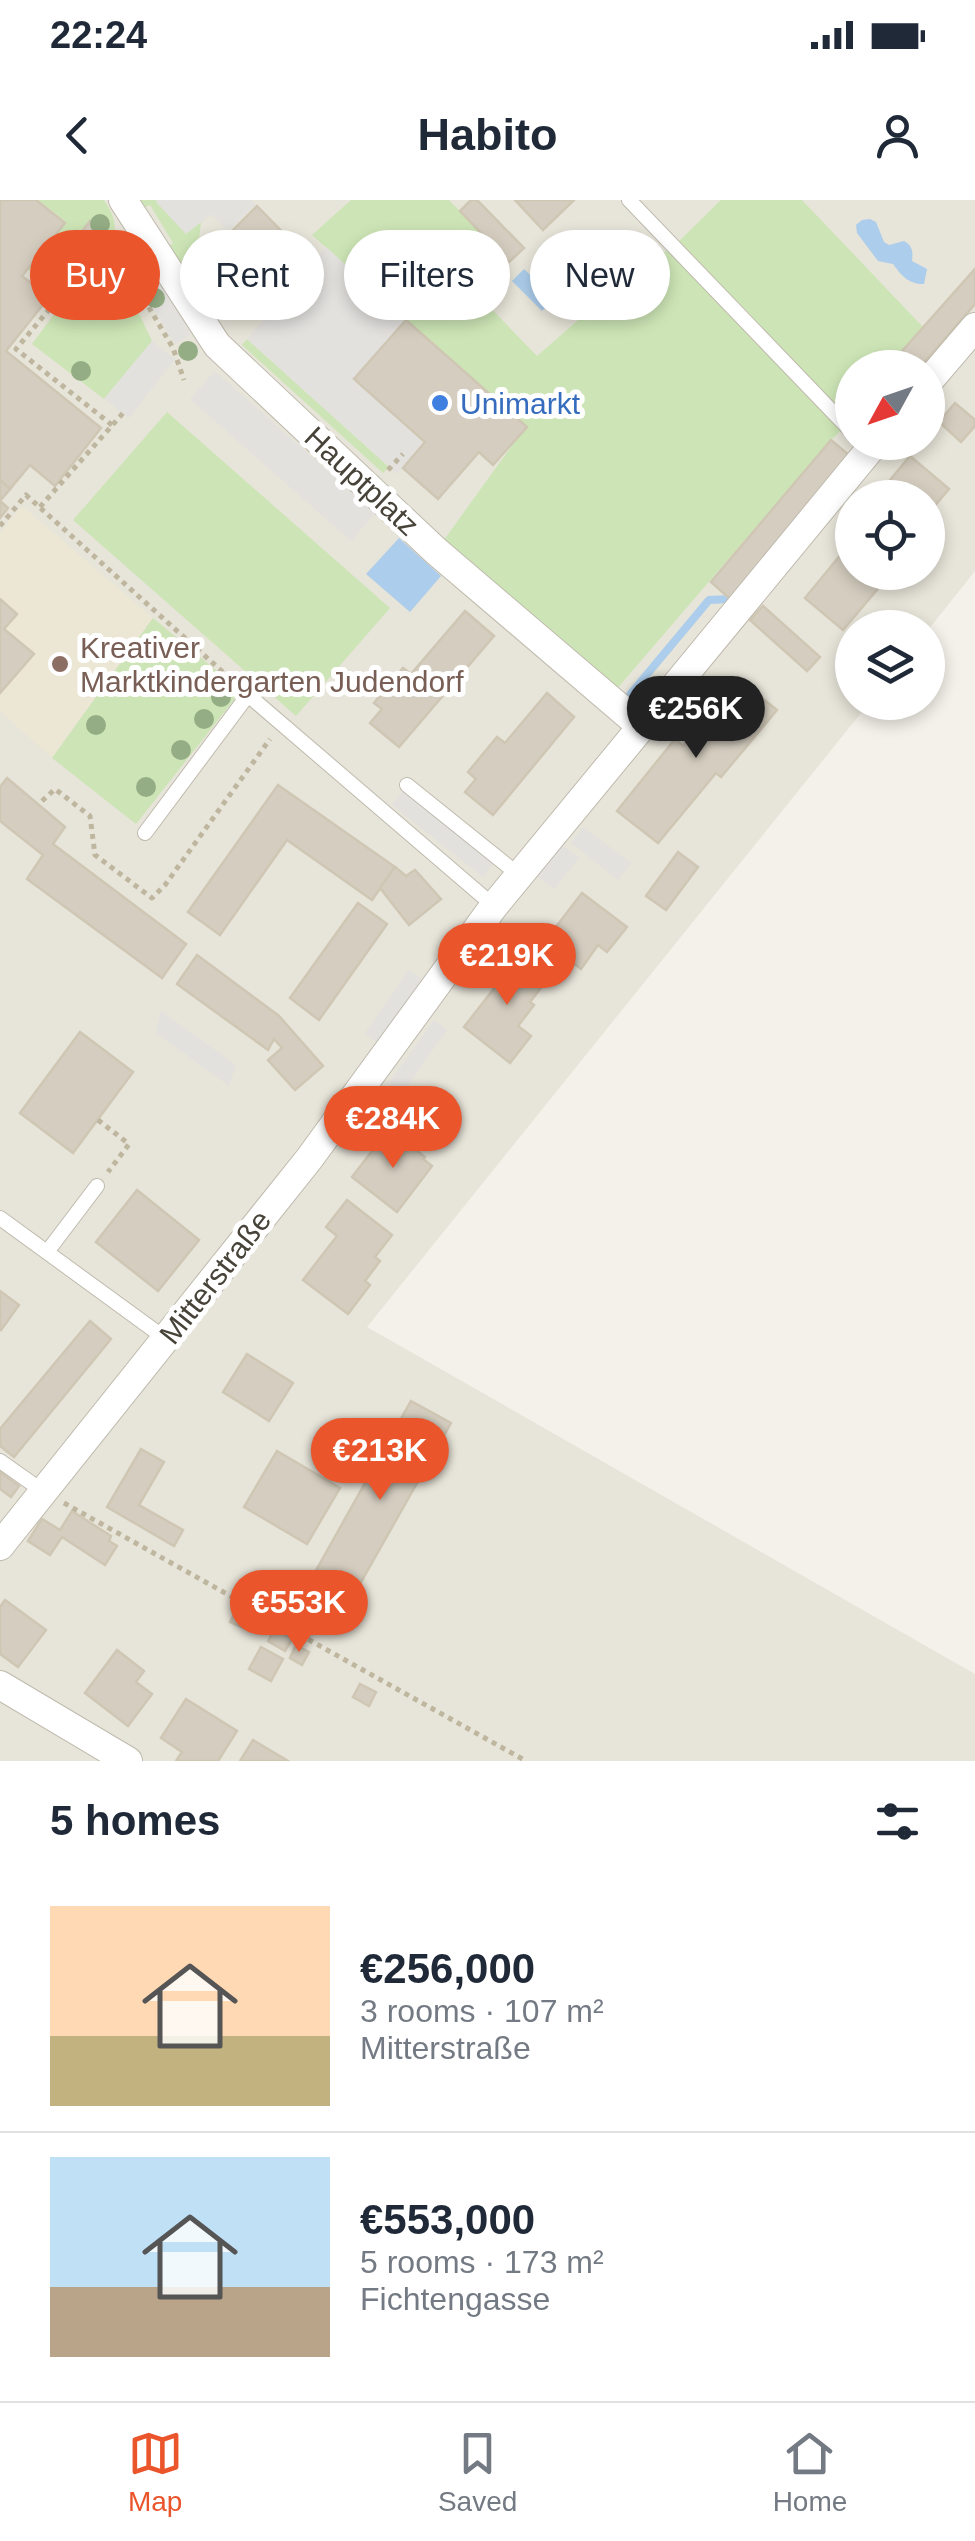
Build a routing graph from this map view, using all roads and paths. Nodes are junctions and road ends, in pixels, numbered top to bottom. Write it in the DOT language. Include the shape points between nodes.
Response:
graph roads {
  1 [pos="122,200"];
  2 [pos="629,200"];
  3 [pos="116,228"];
  4 [pos="157,320"];
  5 [pos="975,326"];
  6 [pos="945,362"];
  7 [pos="184,380"];
  8 [pos="835,411"];
  9 [pos="123,412"];
  10 [pos="112,425"];
  11 [pos="851,460"];
  12 [pos="40,507"];
  13 [pos="0,526"];
  14 [pos="248,696"];
  15 [pos="640,726"];
  16 [pos="407,786"];
  17 [pos="145,834"];
  18 [pos="520,875"];
  19 [pos="494,906"];
  20 [pos="98,1120"];
  21 [pos="97,1186"];
  22 [pos="0,1218"];
  23 [pos="47,1252"];
  24 [pos="166,1339"];
  25 [pos="0,1461"];
  26 [pos="44,1492"];
  27 [pos="0,1546"];
  28 [pos="0,1685"];
  29 [pos="128,1761"];
  30 [pos="526,1761"];
  1 -- 15 [label="street, Hauptplatz" via="217,345 436,551"];
  2 -- 8 [label="lane, Mitterstraße"];
  3 -- 10 [label="path" via="16,349"];
  4 -- 7 [label="path"];
  5 -- 6 [label="street"];
  9 -- 10 [label="path"];
  10 -- 12 [label="path"];
  11 -- 15 [label="street, Mitterstraße"];
  12 -- 13 [label="path" via="26,495"];
  12 -- 14 [label="path"];
  14 -- 17 [label="lane"];
  14 -- 19 [label="lane"];
  15 -- 18 [label="street, Mitterstraße"];
  16 -- 18 [label="lane"];
  18 -- 19 [label="street, Mitterstraße"];
  19 -- 24 [label="street, Mitterstraße" via="309,1159"];
  20 -- 21 [label="path" via="129,1144"];
  21 -- 23 [label="lane"];
  22 -- 23 [label="lane"];
  23 -- 24 [label="lane"];
  24 -- 26 [label="street, Mitterstraße"];
  25 -- 26 [label="lane"];
  26 -- 27 [label="street, Mitterstraße"];
  26 -- 30 [label="path"];
  28 -- 29 [label="street"];
}
